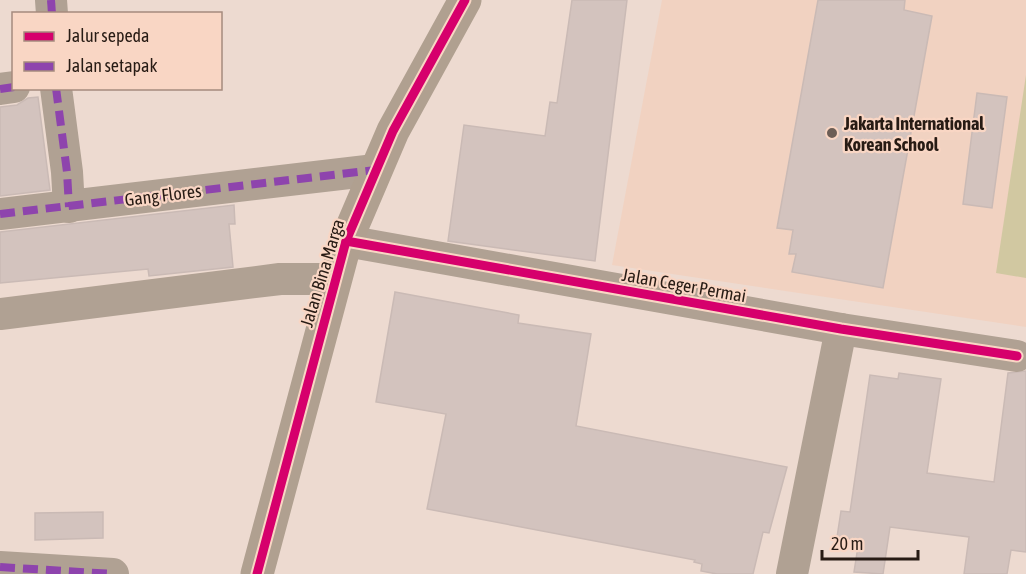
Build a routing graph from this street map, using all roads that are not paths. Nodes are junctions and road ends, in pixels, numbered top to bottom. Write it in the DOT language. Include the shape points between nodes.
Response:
graph roads {
  1 [pos="465,0"];
  2 [pos="56,90"];
  3 [pos="375,170"];
  4 [pos="69,207"];
  5 [pos="0,214"];
  6 [pos="346,241"];
  7 [pos="335,279"];
  8 [pos="0,314"];
  9 [pos="841,329"];
  10 [pos="1017,356"];
  11 [pos="0,567"];
  12 [pos="112,574"];
  13 [pos="257,574"];
  14 [pos="792,574"];
  1 -- 3 [label="street, Jalan Bina Marga"];
  2 -- 4 [label="street"];
  3 -- 4 [label="street, Gang Flores"];
  3 -- 6 [label="street, Jalan Bina Marga"];
  4 -- 5 [label="street, Gang Flores"];
  6 -- 7 [label="street, Jalan Bina Marga"];
  6 -- 9 [label="street, Jalan Ceger Permai"];
  7 -- 8 [label="street" via="280,279"];
  7 -- 13 [label="street, Jalan Bina Marga"];
  9 -- 10 [label="street, Jalan Ceger Permai"];
  9 -- 14 [label="street"];
  11 -- 12 [label="street"];
}
